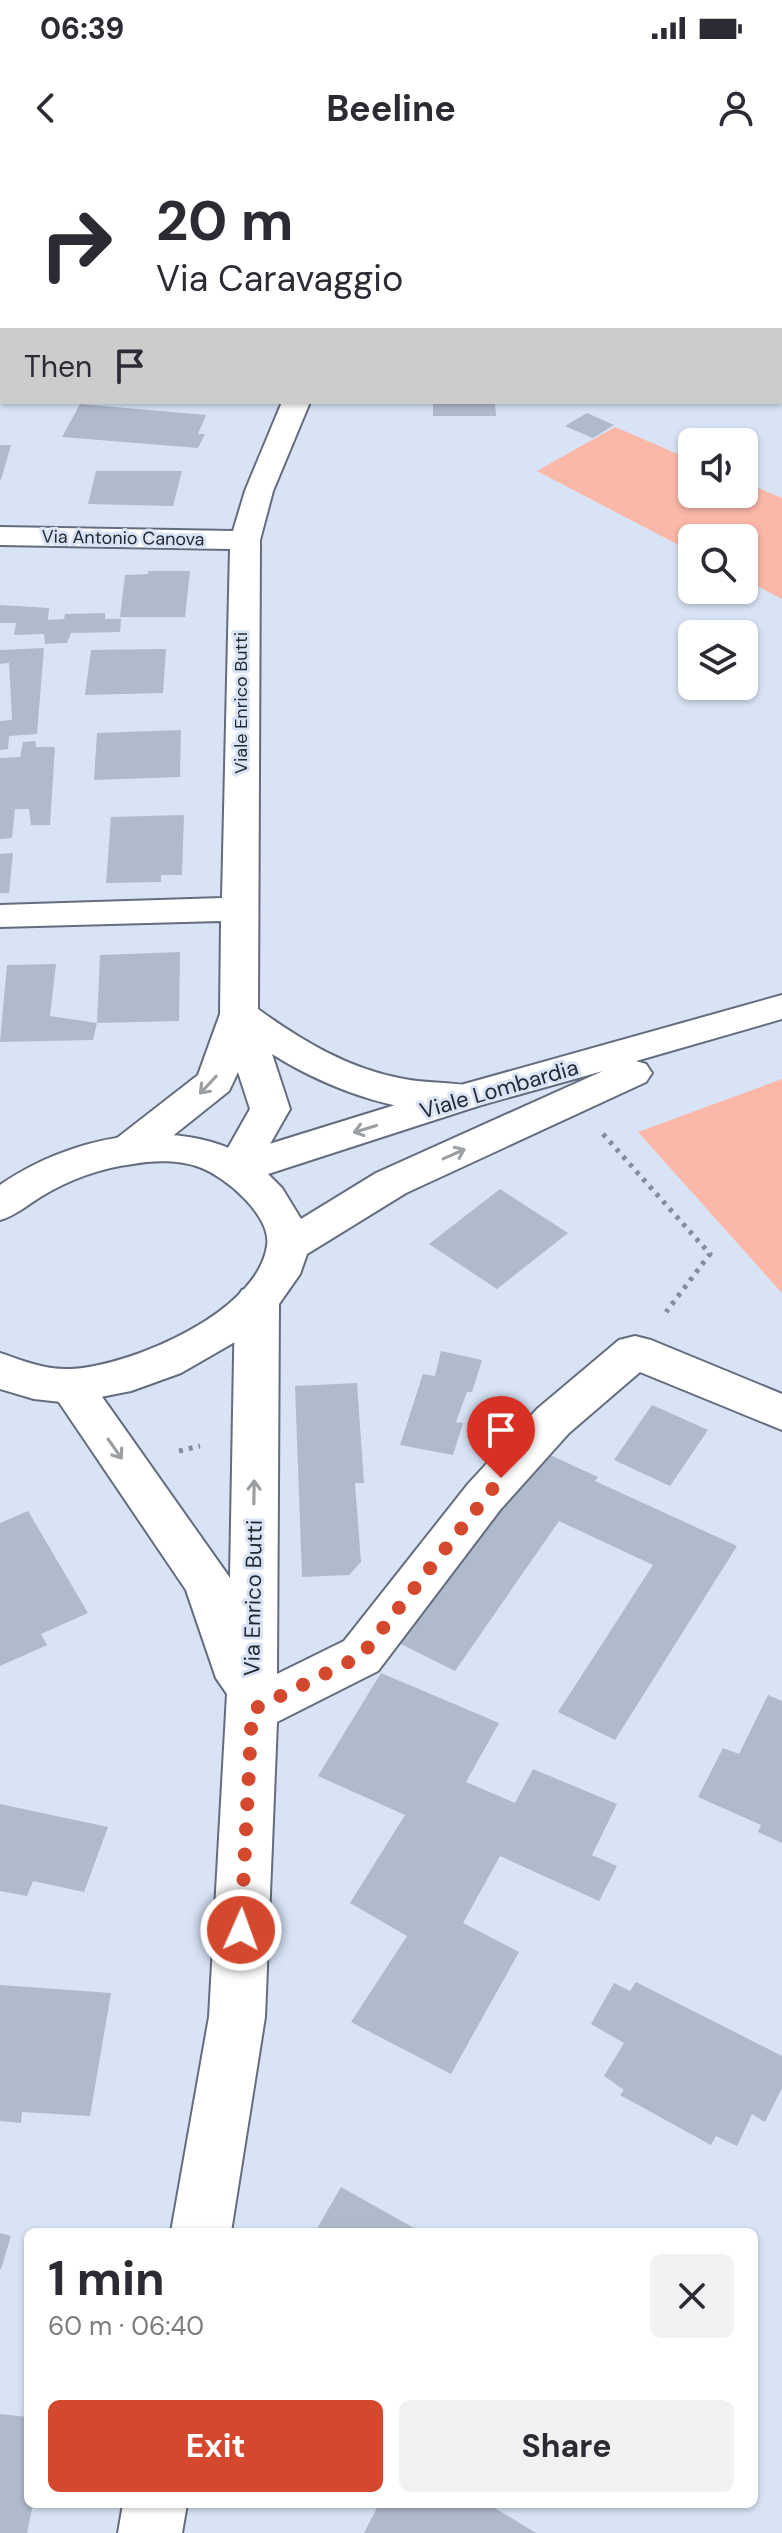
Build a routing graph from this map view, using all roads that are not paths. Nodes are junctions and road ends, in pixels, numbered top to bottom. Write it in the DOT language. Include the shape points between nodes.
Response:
graph roads {
  1 [pos="295,404"];
  2 [pos="0,536"];
  3 [pos="245,540"];
  4 [pos="240,909"];
  5 [pos="0,916"];
  6 [pos="772,1010"];
  7 [pos="239,1014"];
  8 [pos="464,1097"];
  9 [pos="131,1148"];
  10 [pos="236,1169"];
  11 [pos="0,1205"];
  12 [pos="288,1246"];
  13 [pos="257,1301"];
  14 [pos="0,1370"];
  15 [pos="70,1386"];
  16 [pos="782,1413"];
  17 [pos="252,1710"];
  18 [pos="202,2228"];
  19 [pos="154,2508"];
  20 [pos="150,2533"];
  1 -- 3 [label="street, Viale Enrico Butti"];
  2 -- 3 [label="street, Via Antonio Canova"];
  3 -- 4 [label="street, Viale Enrico Butti"];
  4 -- 5 [label="street"];
  4 -- 7 [label="street, Viale Enrico Butti"];
  6 -- 8 [label="street, Viale Lombardia"];
  12 -- 6 [label="street, Viale Lombardia, one-way" via="391,1183"];
  7 -- 8 [label="street" via="282,1046 339,1075 401,1092"];
  7 -- 9 [label="street, one-way" via="215,1082"];
  7 -- 10 [label="street" via="270,1109"];
  8 -- 10 [label="street, Viale Lombardia, one-way"];
  9 -- 10 [label="street" via="192,1149"];
  9 -- 11 [label="street" via="76,1163 19,1189"];
  10 -- 12 [label="street" via="280,1216"];
  12 -- 13 [label="street" via="277,1274"];
  13 -- 15 [label="street" via="211,1340 137,1374"];
  17 -- 13 [label="street, Via Enrico Butti, one-way"];
  14 -- 15 [label="street" via="16,1379"];
  15 -- 17 [label="street, Via Enrico Butti, one-way" via="208,1583"];
  16 -- 17 [label="street" via="635,1352 553,1421 484,1497 361,1656"];
  17 -- 18 [label="street" via="237,2017"];
  19 -- 20 [label="street"];
}
